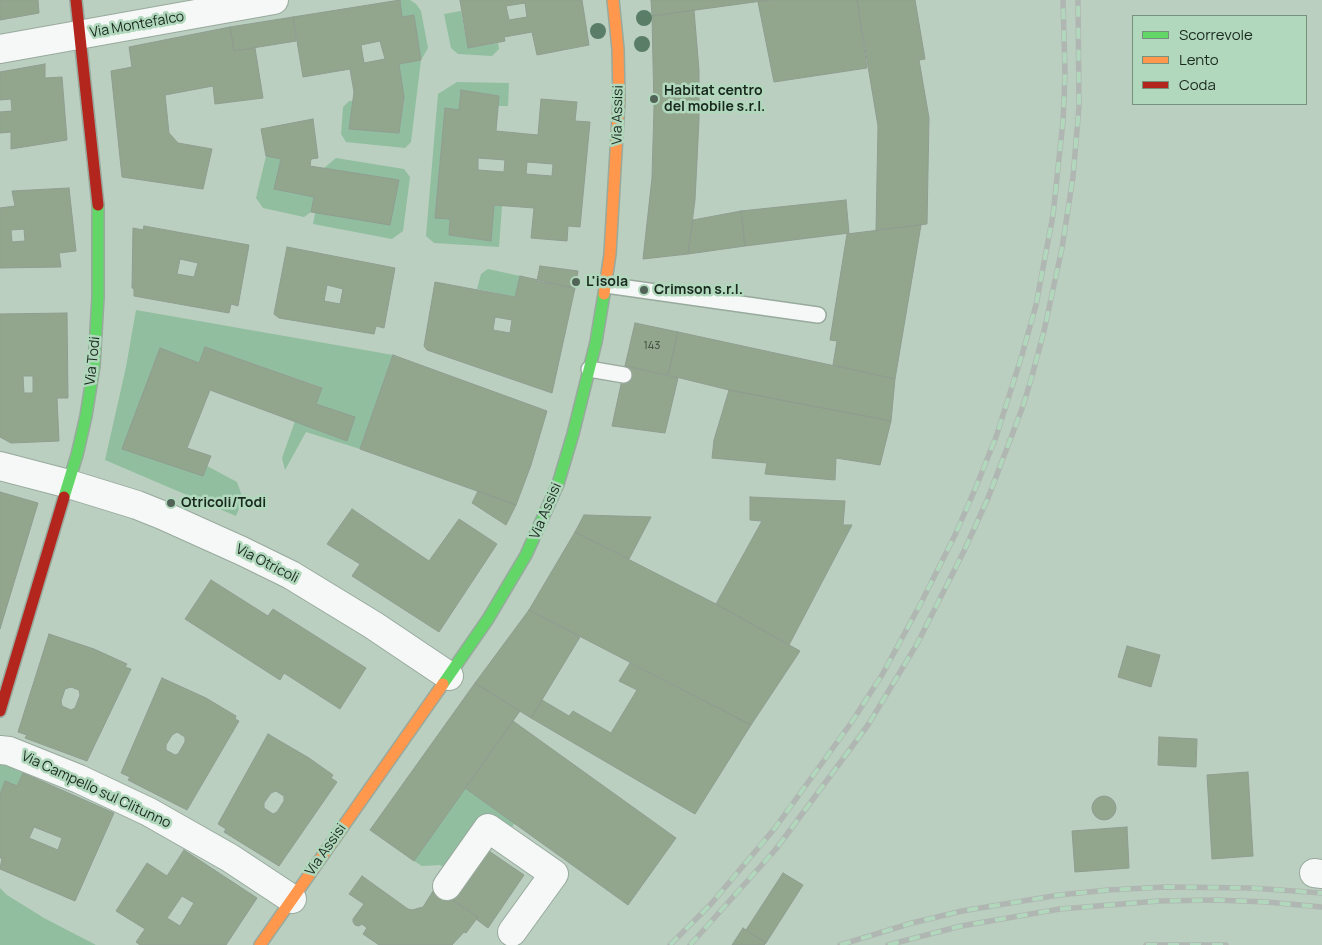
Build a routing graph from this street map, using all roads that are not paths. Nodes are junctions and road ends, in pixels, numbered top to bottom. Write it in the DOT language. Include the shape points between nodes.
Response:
graph roads {
  1 [pos="76,0"];
  2 [pos="274,0"];
  3 [pos="613,0"];
  4 [pos="81,35"];
  5 [pos="0,49"];
  6 [pos="606,285"];
  7 [pos="818,315"];
  8 [pos="590,369"];
  9 [pos="624,375"];
  10 [pos="0,466"];
  11 [pos="69,484"];
  12 [pos="449,676"];
  13 [pos="0,711"];
  14 [pos="0,750"];
  15 [pos="447,886"];
  16 [pos="292,899"];
  17 [pos="512,932"];
  18 [pos="260,945"];
  1 -- 4 [label="street, Via Todi"];
  2 -- 4 [label="street, Via Montefalco"];
  3 -- 6 [label="street, Via Assisi" via="619,100"];
  4 -- 5 [label="street, Via Montefalco"];
  4 -- 11 [label="street, Via Todi" via="98,194 98,297 94,366 86,416"];
  6 -- 7 [label="lane"];
  6 -- 8 [label="street, Via Assisi"];
  8 -- 9 [label="lane"];
  8 -- 12 [label="street, Via Assisi" via="568,455 548,510 512,582"];
  10 -- 11 [label="street, Via Otricoli"];
  11 -- 12 [label="street, Via Otricoli" via="162,515 290,575"];
  11 -- 13 [label="street, Via Todi"];
  12 -- 16 [label="street, Via Assisi"];
  14 -- 16 [label="street, Via Campello sul Clitunno" via="79,779 149,812 230,858"];
  15 -- 17 [label="street" via="488,828 554,874"];
  16 -- 18 [label="street, Via Assisi"];
}
